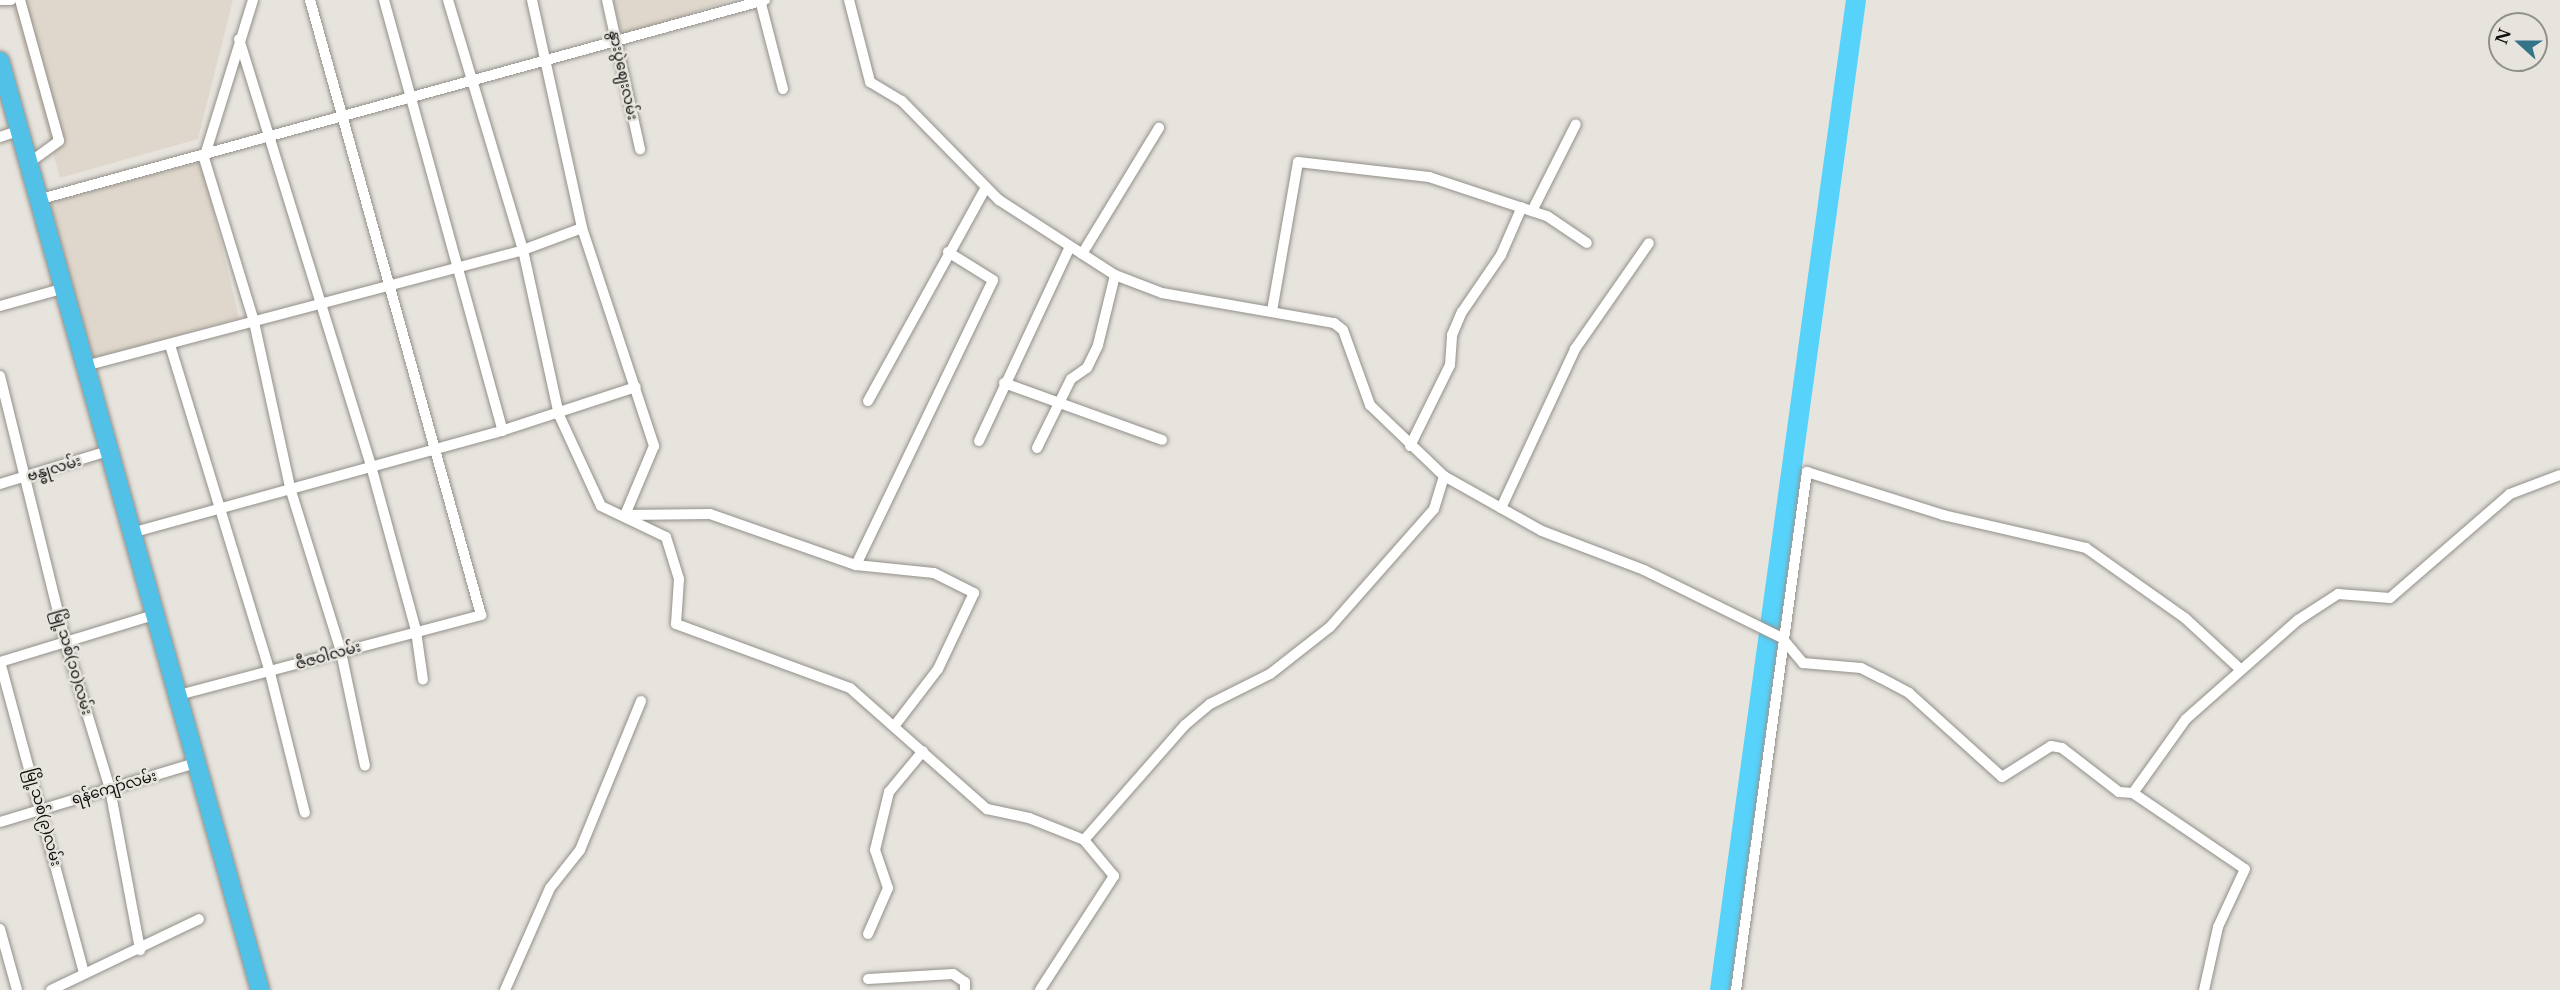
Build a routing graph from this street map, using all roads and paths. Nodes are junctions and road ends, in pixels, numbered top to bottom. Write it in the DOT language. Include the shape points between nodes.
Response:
graph roads {
  1 [pos="0,0"];
  2 [pos="11,0"];
  3 [pos="20,0"];
  4 [pos="253,0"];
  5 [pos="310,0"];
  6 [pos="384,0"];
  7 [pos="448,0"];
  8 [pos="532,0"];
  9 [pos="607,0"];
  10 [pos="762,0"];
  11 [pos="849,0"];
  12 [pos="239,39"];
  13 [pos="618,43"];
  14 [pos="0,61"];
  15 [pos="548,64"];
  16 [pos="469,84"];
  17 [pos="783,89"];
  18 [pos="412,100"];
  19 [pos="343,118"];
  20 [pos="1576,124"];
  21 [pos="1159,128"];
  22 [pos="20,130"];
  23 [pos="0,137"];
  24 [pos="271,139"];
  25 [pos="640,149"];
  26 [pos="204,158"];
  27 [pos="29,163"];
  28 [pos="986,187"];
  29 [pos="41,199"];
  30 [pos="1527,209"];
  31 [pos="582,228"];
  32 [pos="1587,243"];
  33 [pos="1649,243"];
  34 [pos="1070,247"];
  35 [pos="523,250"];
  36 [pos="948,252"];
  37 [pos="1082,254"];
  38 [pos="458,267"];
  39 [pos="1115,275"];
  40 [pos="389,284"];
  41 [pos="65,288"];
  42 [pos="323,300"];
  43 [pos="0,306"];
  44 [pos="1272,311"];
  45 [pos="254,322"];
  46 [pos="170,345"];
  47 [pos="85,366"];
  48 [pos="0,376"];
  49 [pos="1004,383"];
  50 [pos="636,387"];
  51 [pos="868,401"];
  52 [pos="1058,403"];
  53 [pos="559,415"];
  54 [pos="503,431"];
  55 [pos="1161,440"];
  56 [pos="979,441"];
  57 [pos="1410,446"];
  58 [pos="1036,448"];
  59 [pos="435,450"];
  60 [pos="108,451"];
  61 [pos="371,466"];
  62 [pos="2560,475"];
  63 [pos="1444,476"];
  64 [pos="24,477"];
  65 [pos="0,484"];
  66 [pos="291,491"];
  67 [pos="217,507"];
  68 [pos="1501,508"];
  69 [pos="625,515"];
  70 [pos="131,533"];
  71 [pos="856,565"];
  72 [pos="153,615"];
  73 [pos="417,631"];
  74 [pos="1782,638"];
  75 [pos="66,644"];
  76 [pos="341,651"];
  77 [pos="0,662"];
  78 [pos="2240,669"];
  79 [pos="270,673"];
  80 [pos="423,680"];
  81 [pos="175,696"];
  82 [pos="641,701"];
  83 [pos="896,724"];
  84 [pos="923,751"];
  85 [pos="195,763"];
  86 [pos="365,766"];
  87 [pos="110,789"];
  88 [pos="2133,793"];
  89 [pos="42,806"];
  90 [pos="305,813"];
  91 [pos="0,822"];
  92 [pos="1084,840"];
  93 [pos="199,919"];
  94 [pos="0,928"];
  95 [pos="868,934"];
  96 [pos="140,950"];
  97 [pos="84,973"];
  98 [pos="867,979"];
  99 [pos="17,990"];
  100 [pos="51,990"];
  101 [pos="260,990"];
  102 [pos="505,990"];
  103 [pos="965,990"];
  104 [pos="1040,990"];
  105 [pos="1736,990"];
  106 [pos="2204,990"];
  1 -- 2 [label="street"];
  3 -- 27 [label="street" via="59,141"];
  4 -- 12 [label="street"];
  5 -- 19 [label="street"];
  6 -- 18 [label="street"];
  7 -- 16 [label="street"];
  8 -- 15 [label="street"];
  9 -- 13 [label="street, နွားပွဲဈေးလမ်း"];
  10 -- 13 [label="street"];
  10 -- 17 [label="street"];
  11 -- 28 [label="street" via="870,82 902,101"];
  12 -- 24 [label="street"];
  12 -- 26 [label="street"];
  13 -- 15 [label="street"];
  13 -- 25 [label="street, နွားပွဲဈေးလမ်း"];
  14 -- 22 [label="highway"];
  15 -- 16 [label="street"];
  15 -- 31 [label="street"];
  16 -- 18 [label="street"];
  16 -- 35 [label="street"];
  18 -- 19 [label="street"];
  18 -- 38 [label="street"];
  19 -- 24 [label="street"];
  19 -- 40 [label="street"];
  20 -- 30 [label="street"];
  21 -- 37 [label="street"];
  22 -- 23 [label="street"];
  22 -- 27 [label="highway"];
  24 -- 26 [label="street"];
  24 -- 42 [label="street"];
  26 -- 29 [label="street"];
  26 -- 45 [label="street"];
  27 -- 29 [label="highway"];
  28 -- 34 [label="street"];
  28 -- 36 [label="street"];
  29 -- 41 [label="highway"];
  30 -- 32 [label="street"];
  30 -- 44 [label="street" via="1429,177 1298,162"];
  30 -- 57 [label="street" via="1462,312 1452,335 1450,365"];
  31 -- 35 [label="street"];
  31 -- 50 [label="street"];
  33 -- 68 [label="street" via="1575,349"];
  34 -- 37 [label="street"];
  34 -- 49 [label="street"];
  35 -- 38 [label="street"];
  35 -- 53 [label="street"];
  36 -- 51 [label="street"];
  36 -- 71 [label="street" via="993,280"];
  37 -- 39 [label="street"];
  38 -- 40 [label="street"];
  38 -- 54 [label="street"];
  39 -- 44 [label="street" via="1162,293"];
  39 -- 52 [label="street" via="1098,345"];
  40 -- 42 [label="street"];
  40 -- 59 [label="street"];
  41 -- 43 [label="street"];
  41 -- 47 [label="highway"];
  42 -- 45 [label="street"];
  42 -- 61 [label="street"];
  44 -- 57 [label="street" via="1325,321 1343,330 1370,405"];
  45 -- 46 [label="street"];
  45 -- 66 [label="street"];
  46 -- 47 [label="street"];
  46 -- 67 [label="street"];
  47 -- 60 [label="highway"];
  48 -- 64 [label="street, မြို့သစ်(၁၀)လမ်း"];
  49 -- 52 [label="street"];
  49 -- 56 [label="street"];
  50 -- 53 [label="street"];
  50 -- 69 [label="street" via="654,446"];
  52 -- 55 [label="street"];
  52 -- 58 [label="street"];
  53 -- 54 [label="street"];
  53 -- 69 [label="street" via="601,506"];
  54 -- 59 [label="street"];
  57 -- 63 [label="street"];
  59 -- 61 [label="street"];
  59 -- 73 [label="street, ဇီဇဝါလမ်း" via="481,615"];
  60 -- 64 [label="street, ဗန္ဓုလမ်း"];
  60 -- 70 [label="highway"];
  61 -- 66 [label="street"];
  61 -- 73 [label="street"];
  62 -- 78 [label="street" via="2510,494 2390,598 2338,594"];
  63 -- 68 [label="street"];
  63 -- 92 [label="street" via="1434,509 1337,620 1270,674 1193,718"];
  64 -- 65 [label="street, ဗန္ဓုလမ်း"];
  64 -- 75 [label="street, မြို့သစ်(၁၀)လမ်း"];
  66 -- 67 [label="street"];
  66 -- 76 [label="street"];
  67 -- 70 [label="street"];
  67 -- 79 [label="street"];
  68 -- 74 [label="street" via="1542,531 1644,570 1764,633"];
  69 -- 71 [label="street" via="710,514"];
  69 -- 83 [label="street" via="666,537 679,579 676,624 850,688"];
  70 -- 72 [label="highway"];
  71 -- 83 [label="street" via="934,573 974,593 938,669"];
  72 -- 75 [label="street"];
  72 -- 81 [label="highway"];
  73 -- 76 [label="street, ဇီဇဝါလမ်း"];
  73 -- 80 [label="street"];
  74 -- 78 [label="street" via="1807,472 1943,515 2086,548 2185,618"];
  74 -- 88 [label="street" via="1803,663 1861,668 1909,693 1993,773 2008,776 2051,747 2062,748 2120,792"];
  74 -- 105 [label="street"];
  75 -- 77 [label="street"];
  75 -- 87 [label="street, မြို့သစ်(၁၀)လမ်း"];
  76 -- 79 [label="street, ဇီဇဝါလမ်း"];
  76 -- 86 [label="street"];
  77 -- 89 [label="street, မြို့သစ်(၉)လမ်း"];
  78 -- 88 [label="street" via="2186,719"];
  79 -- 81 [label="street, ဇီဇဝါလမ်း"];
  79 -- 90 [label="street"];
  81 -- 85 [label="highway"];
  82 -- 102 [label="street" via="580,850 550,888"];
  83 -- 84 [label="street"];
  84 -- 92 [label="street" via="987,809 1029,818"];
  84 -- 95 [label="street" via="889,792 875,850 888,888"];
  85 -- 87 [label="street, ရန်ကျော်လမ်း"];
  85 -- 101 [label="highway"];
  87 -- 89 [label="street, ရန်ကျော်လမ်း"];
  87 -- 96 [label="street, မြို့သစ်(၁၀)လမ်း"];
  88 -- 106 [label="street" via="2245,869 2218,927"];
  89 -- 91 [label="street, ရန်ကျော်လမ်း" via="33,814"];
  89 -- 97 [label="street, မြို့သစ်(၉)လမ်း"];
  92 -- 104 [label="street" via="1114,876"];
  93 -- 96 [label="street"];
  94 -- 99 [label="street"];
  96 -- 97 [label="street"];
  97 -- 100 [label="street"];
  98 -- 103 [label="street" via="953,974 965,982"];
}
